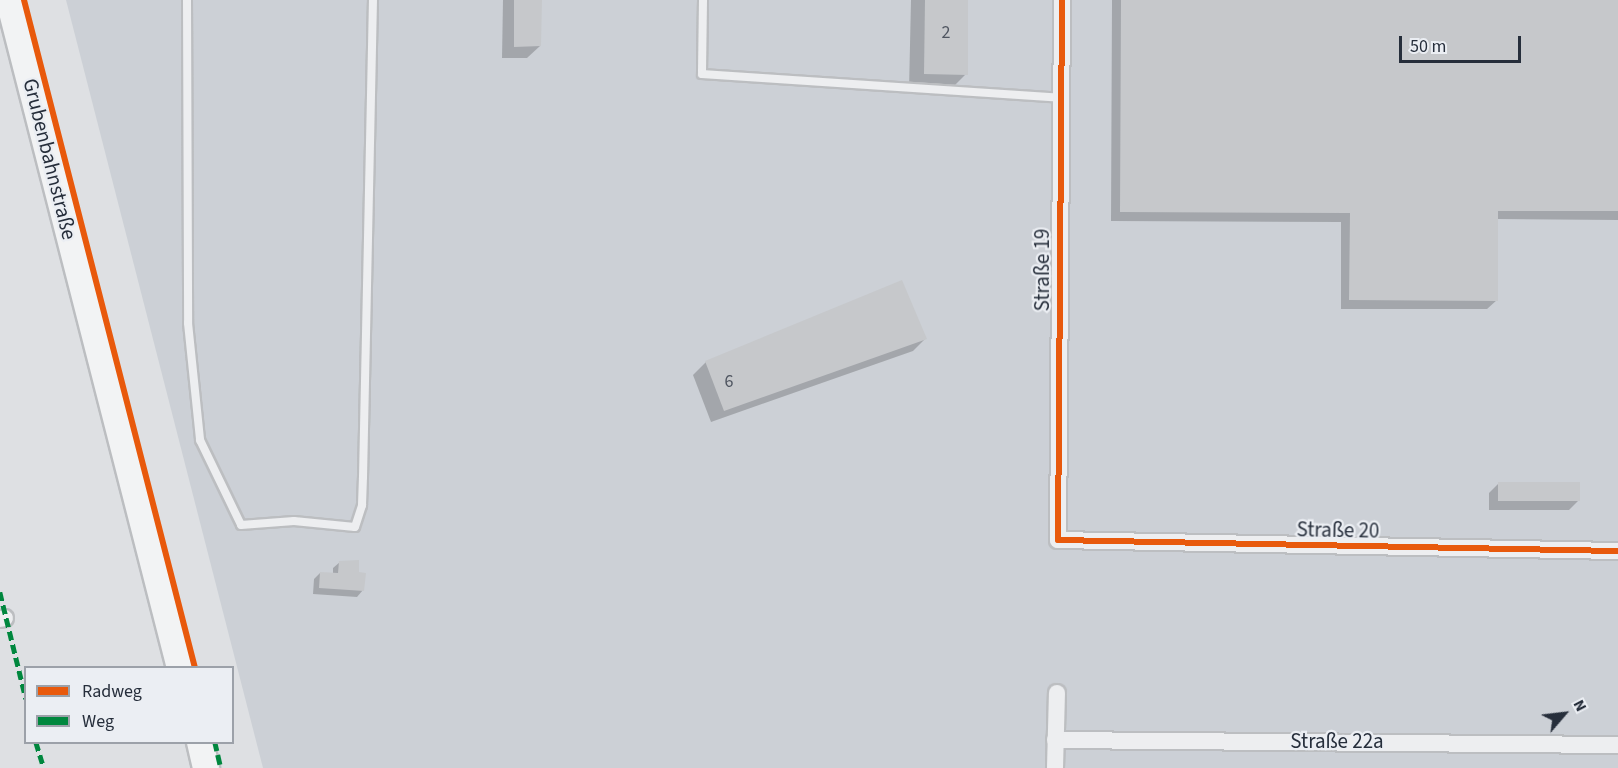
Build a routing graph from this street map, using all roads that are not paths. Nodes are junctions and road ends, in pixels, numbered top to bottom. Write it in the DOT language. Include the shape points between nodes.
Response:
graph roads {
  1 [pos="9,0"];
  2 [pos="187,0"];
  3 [pos="373,0"];
  4 [pos="703,0"];
  5 [pos="1062,0"];
  6 [pos="1060,98"];
  7 [pos="1058,540"];
  8 [pos="1618,551"];
  9 [pos="179,666"];
  10 [pos="1057,693"];
  11 [pos="1055,740"];
  12 [pos="200,744"];
  13 [pos="1618,745"];
  14 [pos="206,768"];
  15 [pos="1055,768"];
  1 -- 9 [label="main road, Grubenbahnstraße"];
  2 -- 3 [label="lane" via="188,323 201,440 241,525 294,521 355,527 363,486"];
  4 -- 6 [label="lane" via="702,74"];
  5 -- 6 [label="street, Straße 19"];
  6 -- 7 [label="street, Straße 19"];
  7 -- 8 [label="street, Straße 20"];
  10 -- 11 [label="street"];
  11 -- 13 [label="street, Straße 22a"];
  11 -- 15 [label="street"];
  12 -- 14 [label="main road"];
}
